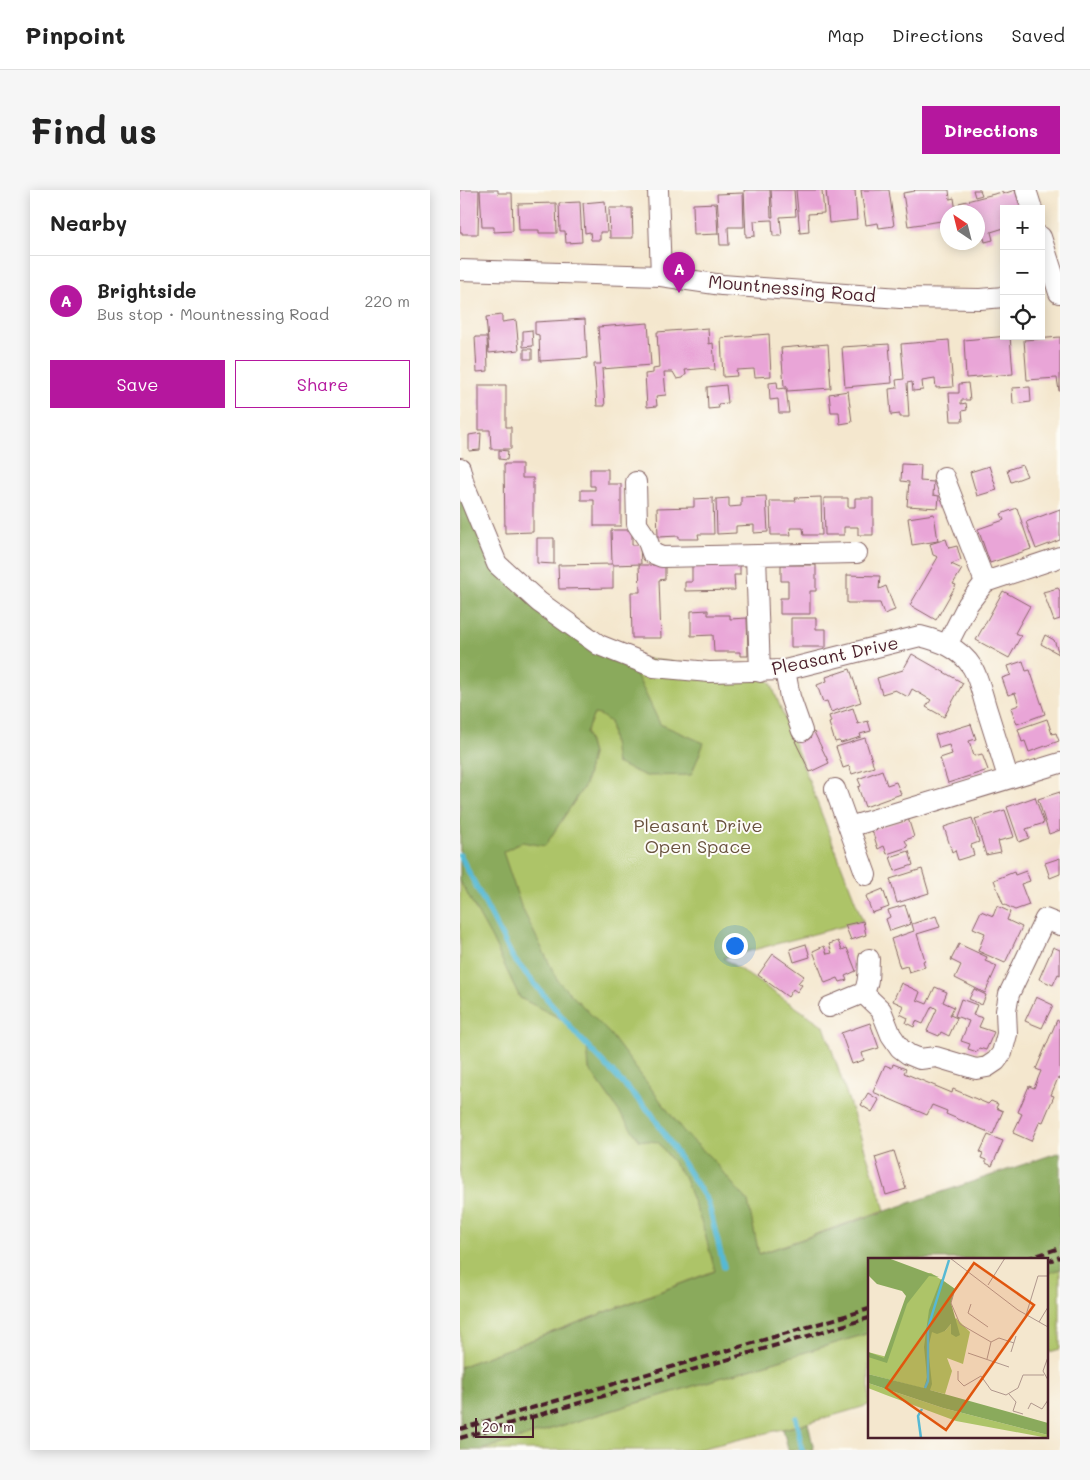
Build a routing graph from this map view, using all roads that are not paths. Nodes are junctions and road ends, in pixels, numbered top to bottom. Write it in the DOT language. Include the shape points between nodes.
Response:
graph roads {
  1 [pos="658,190"];
  2 [pos="1026,190"];
  3 [pos="1031,205"];
  4 [pos="1045,248"];
  5 [pos="460,270"];
  6 [pos="661,276"];
  7 [pos="1060,293"];
  8 [pos="1045,294"];
  9 [pos="1000,297"];
  10 [pos="460,468"];
  11 [pos="944,477"];
  12 [pos="636,482"];
  13 [pos="857,553"];
  14 [pos="756,556"];
  15 [pos="1060,557"];
  16 [pos="985,582"];
  17 [pos="947,645"];
  18 [pos="785,670"];
  19 [pos="760,672"];
  20 [pos="802,731"];
  21 [pos="1060,763"];
  22 [pos="1008,777"];
  23 [pos="834,789"];
  24 [pos="849,827"];
  25 [pos="866,875"];
  26 [pos="1060,925"];
  27 [pos="869,960"];
  28 [pos="863,993"];
  29 [pos="829,1007"];
  1 -- 6 [label="street"];
  2 -- 3 [label="street"];
  4 -- 7 [label="street"];
  5 -- 6 [label="street, Mountnessing Road"];
  6 -- 9 [label="street, Mountnessing Road" via="722,285 900,298"];
  7 -- 8 [label="street"];
  10 -- 19 [label="street, Pleasant Drive" via="497,564 539,602 599,645 654,667"];
  11 -- 16 [label="street"];
  12 -- 14 [label="street" via="637,524 652,553 662,556"];
  13 -- 14 [label="street"];
  14 -- 19 [label="street"];
  15 -- 16 [label="street"];
  16 -- 17 [label="street" via="968,604"];
  17 -- 18 [label="street, Pleasant Drive" via="920,636"];
  17 -- 22 [label="street, Pleasant Drive" via="972,667"];
  18 -- 19 [label="street, Pleasant Drive"];
  18 -- 20 [label="street"];
  21 -- 22 [label="street"];
  22 -- 24 [label="street"];
  23 -- 24 [label="street"];
  24 -- 25 [label="street"];
  26 -- 28 [label="street" via="1045,919 1009,994 1007,1034 1002,1052 987,1067 976,1069 936,1057 920,1059 908,1054 891,1035 881,1010"];
  27 -- 28 [label="street"];
  28 -- 29 [label="street"];
}
